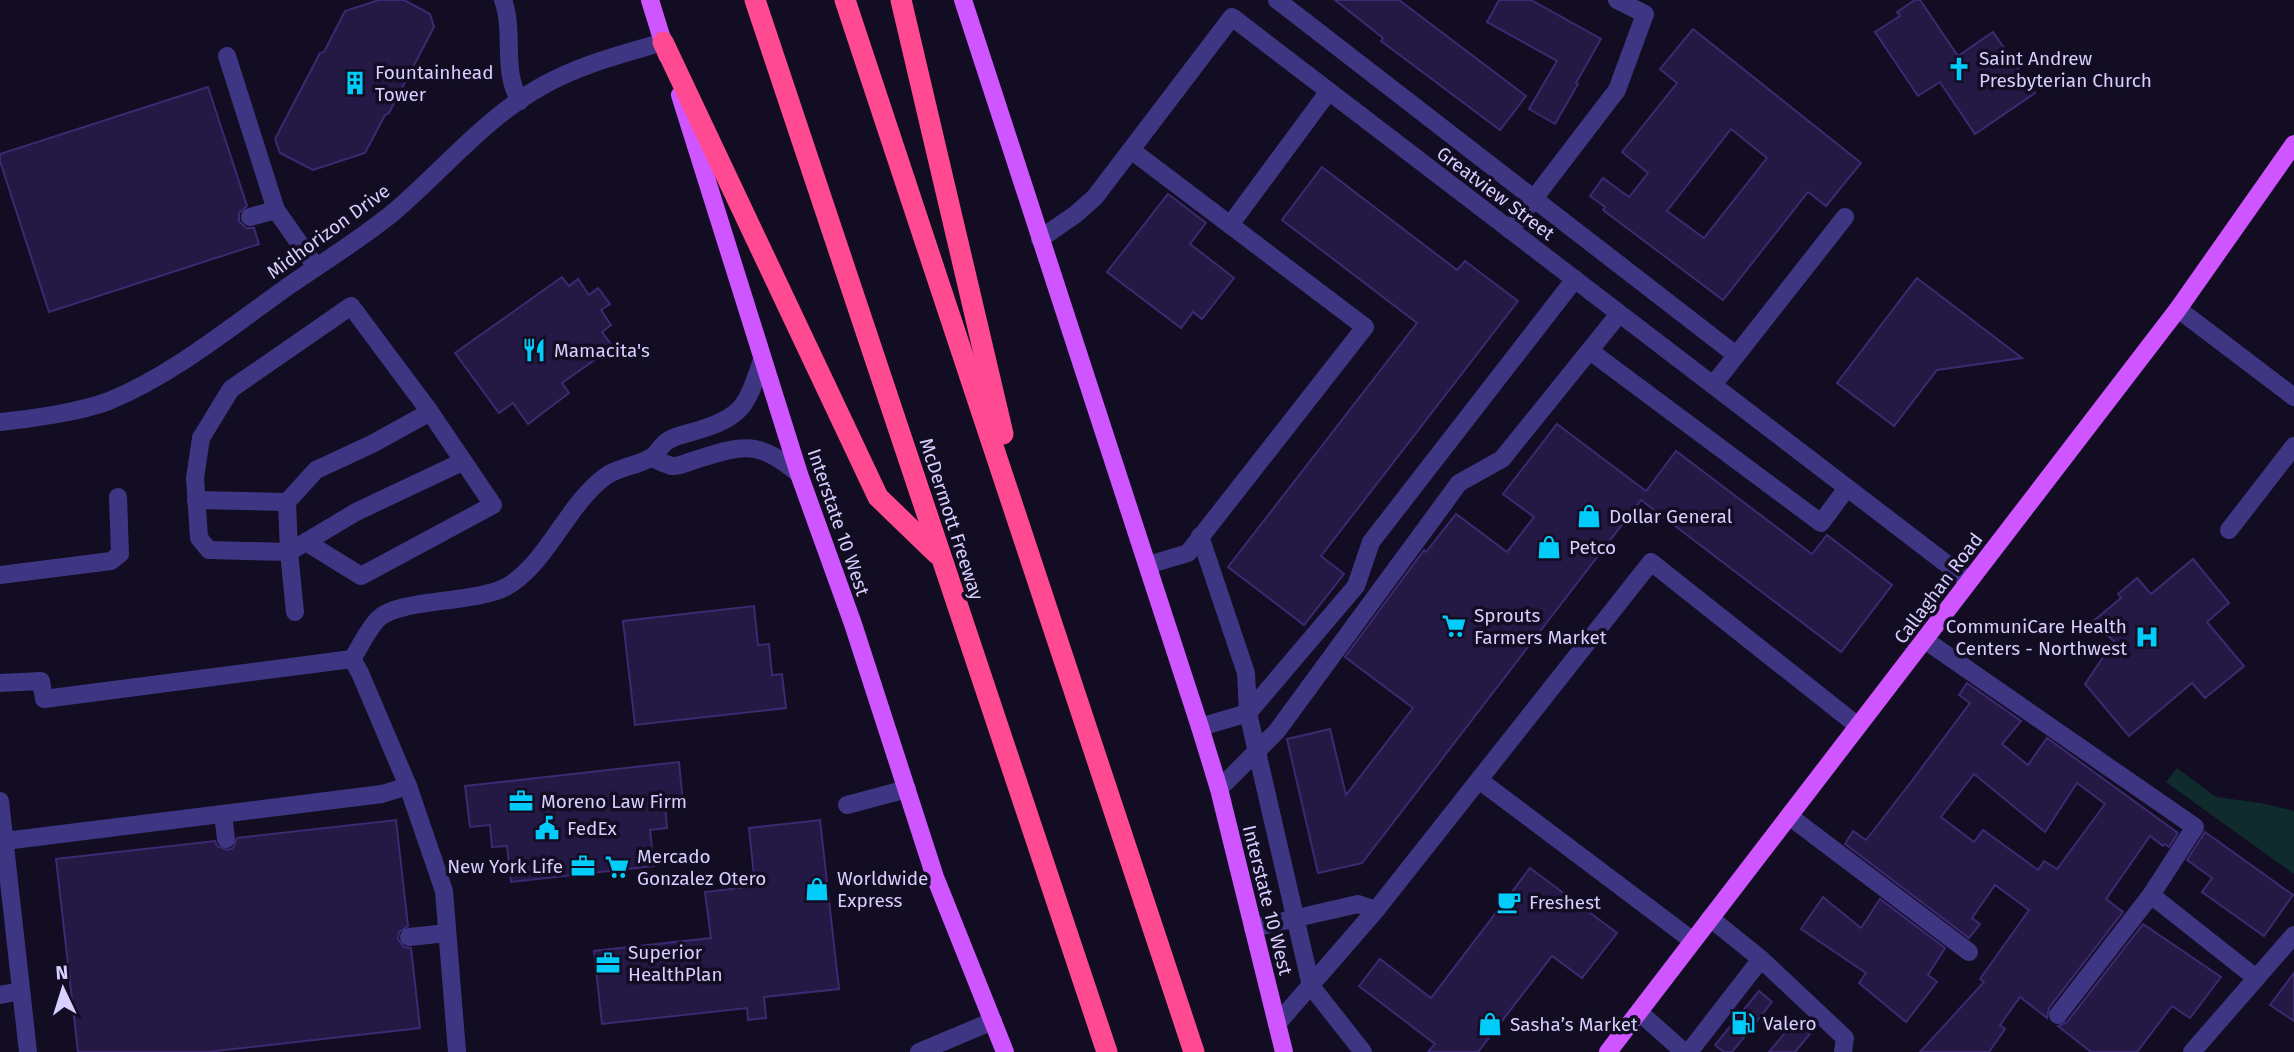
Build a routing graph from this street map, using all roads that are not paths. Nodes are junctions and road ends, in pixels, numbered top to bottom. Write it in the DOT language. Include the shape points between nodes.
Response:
graph roads {
  1 [pos="503,0"];
  2 [pos="649,0"];
  3 [pos="755,0"];
  4 [pos="845,0"];
  5 [pos="901,0"];
  6 [pos="963,0"];
  7 [pos="1277,0"];
  8 [pos="1618,0"];
  9 [pos="663,42"];
  10 [pos="227,56"];
  11 [pos="1329,91"];
  12 [pos="520,101"];
  13 [pos="2294,144"];
  14 [pos="1131,150"];
  15 [pos="1534,199"];
  16 [pos="276,210"];
  17 [pos="250,217"];
  18 [pos="1844,217"];
  19 [pos="1230,225"];
  20 [pos="1510,230"];
  21 [pos="1040,240"];
  22 [pos="316,267"];
  23 [pos="1575,279"];
  24 [pos="2178,309"];
  25 [pos="1619,314"];
  26 [pos="1590,351"];
  27 [pos="1736,355"];
  28 [pos="762,360"];
  29 [pos="1713,385"];
  30 [pos="2294,397"];
  31 [pos="430,412"];
  32 [pos="0,422"];
  33 [pos="2294,446"];
  34 [pos="651,458"];
  35 [pos="462,462"];
  36 [pos="799,474"];
  37 [pos="1847,488"];
  38 [pos="118,497"];
  39 [pos="196,500"];
  40 [pos="287,502"];
  41 [pos="2229,530"];
  42 [pos="1200,536"];
  43 [pos="306,542"];
  44 [pos="289,552"];
  45 [pos="940,557"];
  46 [pos="1148,565"];
  47 [pos="1036,572"];
  48 [pos="0,575"];
  49 [pos="1969,581"];
  50 [pos="295,612"];
  51 [pos="1925,640"];
  52 [pos="352,659"];
  53 [pos="0,683"];
  54 [pos="1248,713"];
  55 [pos="1858,726"];
  56 [pos="1200,727"];
  57 [pos="1256,751"];
  58 [pos="1479,780"];
  59 [pos="408,786"];
  60 [pos="906,789"];
  61 [pos="1219,789"];
  62 [pos="0,801"];
  63 [pos="847,805"];
  64 [pos="223,814"];
  65 [pos="1789,816"];
  66 [pos="226,839"];
  67 [pos="5,841"];
  68 [pos="2151,895"];
  69 [pos="1376,910"];
  70 [pos="1710,918"];
  71 [pos="1294,919"];
  72 [pos="1253,928"];
  73 [pos="447,933"];
  74 [pos="2294,935"];
  75 [pos="409,937"];
  76 [pos="1693,941"];
  77 [pos="1969,952"];
  78 [pos="1761,959"];
  79 [pos="2256,978"];
  80 [pos="1311,986"];
  81 [pos="21,991"];
  82 [pos="0,995"];
  83 [pos="1639,1012"];
  84 [pos="2058,1015"];
  85 [pos="993,1021"];
  86 [pos="1277,1024"];
  87 [pos="28,1052"];
  88 [pos="457,1052"];
  89 [pos="919,1052"];
  90 [pos="1005,1052"];
  91 [pos="1107,1052"];
  92 [pos="1194,1052"];
  93 [pos="1284,1052"];
  94 [pos="1363,1052"];
  95 [pos="1608,1052"];
  96 [pos="1687,1052"];
  97 [pos="1843,1052"];
  98 [pos="2192,1052"];
  1 -- 12 [label="street" via="508,13 512,88"];
  2 -- 9 [label="main road, Interstate 10 West"];
  3 -- 45 [label="highway, McDermott Freeway"];
  4 -- 47 [label="highway"];
  5 -- 47 [label="highway"];
  6 -- 21 [label="main road, Interstate 10 West"];
  7 -- 15 [label="street"];
  8 -- 15 [label="street" via="1645,15 1618,90"];
  9 -- 12 [label="street, Midhorizon Drive" via="585,66"];
  9 -- 28 [label="main road, Interstate 10 West"];
  9 -- 45 [label="highway" via="878,497"];
  10 -- 16 [label="street"];
  11 -- 14 [label="street, Greatview Street" via="1232,17"];
  11 -- 19 [label="street"];
  11 -- 20 [label="street, Greatview Street"];
  12 -- 22 [label="street, Midhorizon Drive" via="393,212"];
  13 -- 24 [label="main road, Callaghan Road"];
  14 -- 19 [label="street"];
  14 -- 21 [label="street, Greatview Street" via="1095,197"];
  15 -- 20 [label="street"];
  15 -- 27 [label="street"];
  16 -- 17 [label="street"];
  16 -- 22 [label="street"];
  18 -- 27 [label="street"];
  19 -- 42 [label="street" via="1364,327"];
  20 -- 23 [label="street, Greatview Street"];
  21 -- 46 [label="main road, Interstate 10 West"];
  22 -- 32 [label="street, Midhorizon Drive" via="188,358 135,389 106,402"];
  23 -- 25 [label="street, Greatview Street"];
  23 -- 54 [label="street" via="1371,541 1356,586"];
  24 -- 30 [label="street"];
  24 -- 49 [label="main road, Callaghan Road"];
  25 -- 26 [label="street"];
  25 -- 29 [label="street, Greatview Street"];
  26 -- 37 [label="street" via="1821,523"];
  26 -- 57 [label="street" via="1502,459 1460,483 1277,731"];
  27 -- 29 [label="street"];
  28 -- 34 [label="street" via="751,393 733,417 668,440"];
  28 -- 36 [label="main road, Interstate 10 West"];
  29 -- 37 [label="street, Greatview Street"];
  31 -- 35 [label="street"];
  31 -- 39 [label="street" via="351,306 231,389 201,438"];
  31 -- 40 [label="street" via="316,470"];
  33 -- 41 [label="street"];
  34 -- 36 [label="street" via="674,466 746,447 778,457"];
  34 -- 52 [label="street" via="606,476 527,570 506,587 475,597 391,610 378,619"];
  35 -- 43 [label="street" via="356,512"];
  35 -- 43 [label="street" via="493,505 360,576"];
  36 -- 60 [label="main road, Interstate 10 West"];
  37 -- 49 [label="street, Greatview Street"];
  38 -- 48 [label="street" via="117,558"];
  39 -- 40 [label="street"];
  39 -- 44 [label="street" via="199,538 209,550"];
  40 -- 44 [label="street"];
  42 -- 46 [label="street" via="1188,553"];
  42 -- 54 [label="street" via="1246,673"];
  43 -- 44 [label="street"];
  44 -- 50 [label="street"];
  45 -- 91 [label="highway, McDermott Freeway"];
  46 -- 56 [label="main road, Interstate 10 West"];
  47 -- 92 [label="highway"];
  49 -- 51 [label="main road, Callaghan Road"];
  51 -- 55 [label="main road, Callaghan Road"];
  51 -- 68 [label="street" via="2195,827"];
  52 -- 53 [label="street" via="44,699 41,681"];
  52 -- 59 [label="street"];
  54 -- 56 [label="street"];
  54 -- 57 [label="street"];
  55 -- 58 [label="street" via="1651,562"];
  55 -- 65 [label="main road, Callaghan Road"];
  56 -- 61 [label="main road, Interstate 10 West"];
  57 -- 61 [label="street"];
  57 -- 71 [label="street"];
  58 -- 69 [label="street"];
  58 -- 76 [label="street"];
  59 -- 64 [label="street" via="382,794"];
  59 -- 73 [label="street" via="444,891"];
  60 -- 63 [label="street"];
  60 -- 85 [label="main road, Interstate 10 West" via="935,877"];
  61 -- 72 [label="main road, Interstate 10 West"];
  62 -- 67 [label="street"];
  64 -- 66 [label="street"];
  64 -- 67 [label="street"];
  65 -- 70 [label="main road, Callaghan Road"];
  65 -- 77 [label="street"];
  67 -- 81 [label="street"];
  68 -- 79 [label="street"];
  68 -- 84 [label="street"];
  69 -- 71 [label="street" via="1358,904"];
  69 -- 80 [label="street"];
  70 -- 76 [label="main road, Callaghan Road"];
  70 -- 78 [label="street"];
  71 -- 72 [label="street"];
  71 -- 80 [label="street"];
  72 -- 86 [label="main road, Interstate 10 West"];
  73 -- 75 [label="street"];
  73 -- 88 [label="street"];
  74 -- 79 [label="street"];
  76 -- 83 [label="main road, Callaghan Road"];
  78 -- 96 [label="street"];
  78 -- 97 [label="street" via="1845,1038"];
  79 -- 98 [label="street"];
  80 -- 86 [label="street"];
  80 -- 94 [label="street"];
  81 -- 82 [label="street"];
  81 -- 87 [label="street"];
  83 -- 95 [label="main road, Callaghan Road"];
  83 -- 96 [label="street"];
  85 -- 89 [label="street"];
  85 -- 90 [label="main road, Interstate 10 West"];
  86 -- 93 [label="main road, Interstate 10 West"];
}
